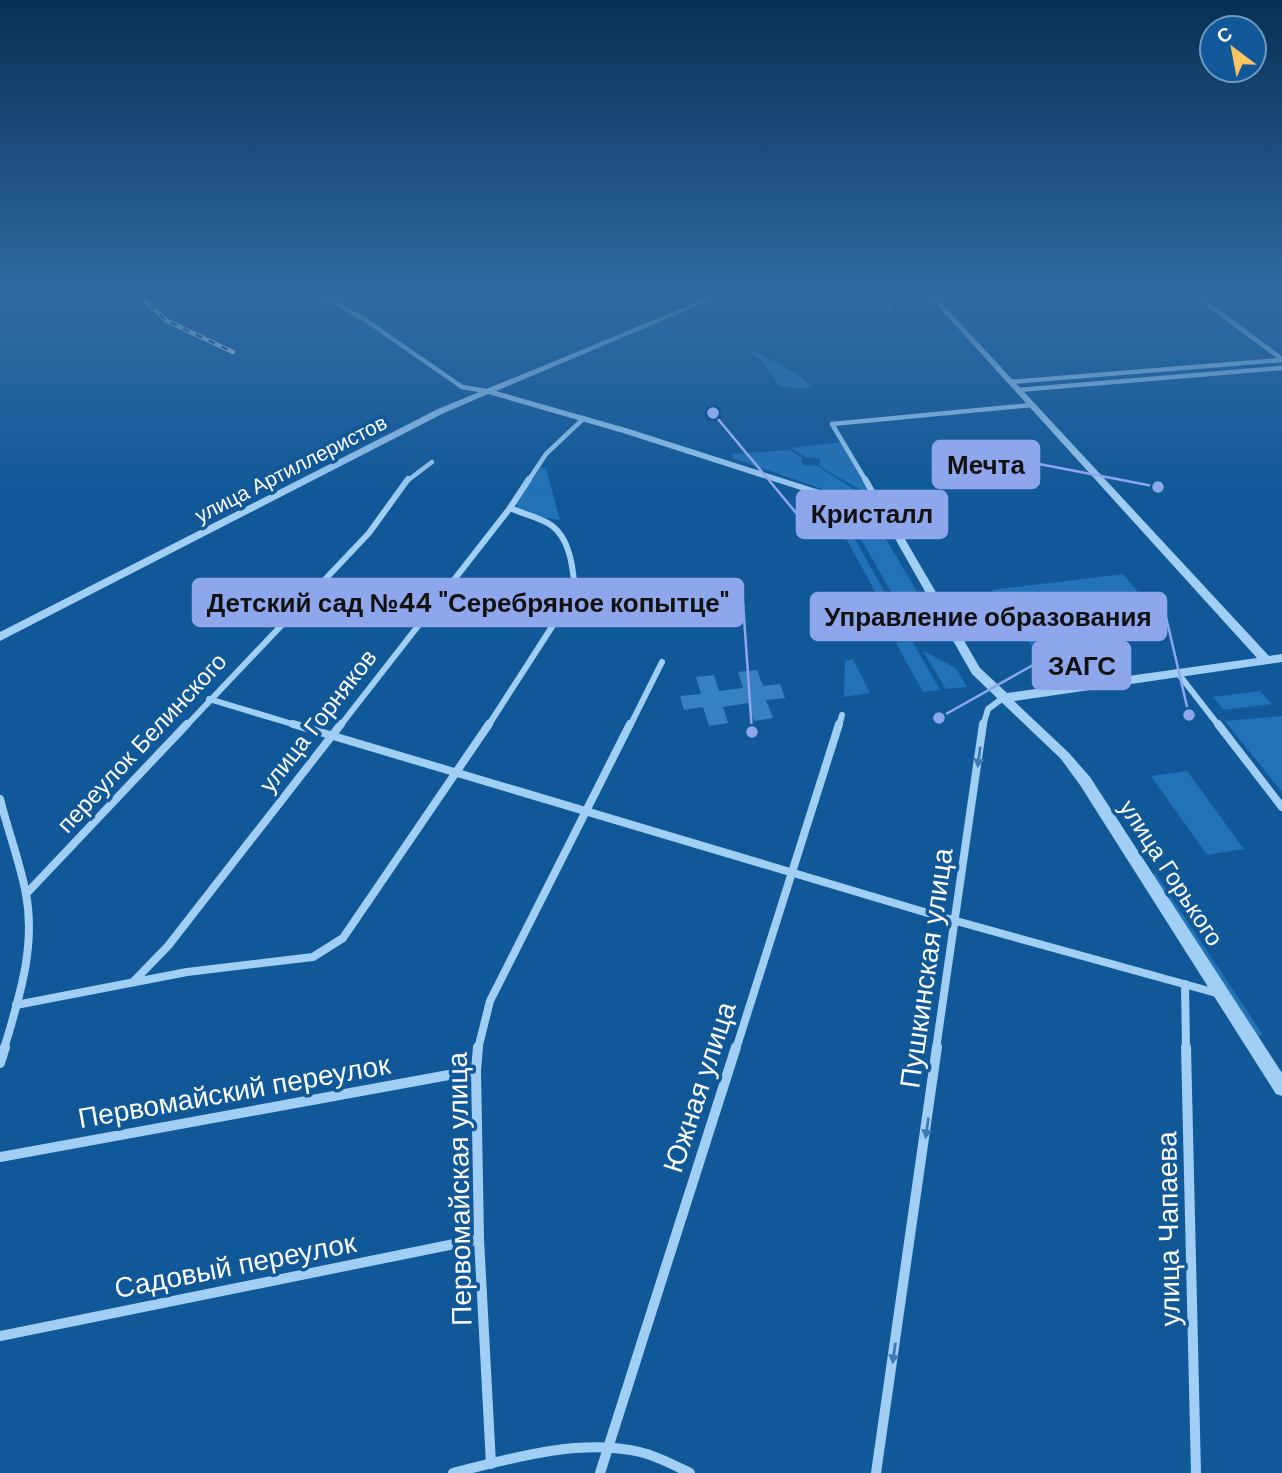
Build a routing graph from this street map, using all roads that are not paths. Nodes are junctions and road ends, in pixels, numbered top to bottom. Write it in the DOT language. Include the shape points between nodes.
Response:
graph roads {
  1 [pos="428,364"];
  2 [pos="552,364"];
  3 [pos="993,364"];
  4 [pos="1226,364"];
  5 [pos="1282,368"];
  6 [pos="1010,382"];
  7 [pos="1018,390"];
  8 [pos="486,391"];
  9 [pos="1032,405"];
  10 [pos="584,418"];
  11 [pos="432,462"];
  12 [pos="510,509"];
  13 [pos="879,515"];
  14 [pos="0,637"];
  15 [pos="1282,658"];
  16 [pos="1266,660"];
  17 [pos="662,662"];
  18 [pos="1177,672"];
  19 [pos="1003,698"];
  20 [pos="209,699"];
  21 [pos="842,715"];
  22 [pos="332,734"];
  23 [pos="457,774"];
  24 [pos="0,799"];
  25 [pos="1282,807"];
  26 [pos="587,812"];
  27 [pos="792,872"];
  28 [pos="26,894"];
  29 [pos="957,922"];
  30 [pos="134,982"];
  31 [pos="1185,984"];
  32 [pos="1222,994"];
  33 [pos="16,1005"];
  34 [pos="0,1063"];
  35 [pos="476,1070"];
  36 [pos="1282,1088"];
  37 [pos="0,1157"];
  38 [pos="479,1238"];
  39 [pos="0,1336"];
  40 [pos="609,1448"];
  41 [pos="491,1464"];
  42 [pos="453,1473"];
  43 [pos="600,1473"];
  44 [pos="690,1473"];
  45 [pos="877,1473"];
  46 [pos="1196,1473"];
  1 -- 8 [label="street" via="462,387"];
  2 -- 8 [label="street, улица Артиллеристов"];
  3 -- 6 [label="street"];
  4 -- 6 [label="street"];
  5 -- 7 [label="street"];
  6 -- 7 [label="street"];
  7 -- 9 [label="street"];
  8 -- 10 [label="street"];
  8 -- 14 [label="street, улица Артиллеристов"];
  9 -- 13 [label="street" via="832,424 878,504"];
  9 -- 16 [label="street"];
  10 -- 12 [label="street, улица Горняков" via="546,454"];
  10 -- 13 [label="street"];
  11 -- 20 [label="street, переулок Белинского" via="410,477 369,533"];
  12 -- 22 [label="street, улица Горняков"];
  12 -- 23 [label="street" via="551,525 559,533 575,591"];
  13 -- 19 [label="street" via="897,534 976,671"];
  15 -- 16 [label="street"];
  16 -- 18 [label="street"];
  17 -- 26 [label="street, Первомайская улица"];
  18 -- 19 [label="street"];
  18 -- 25 [label="street"];
  19 -- 29 [label="street, Пушкинская улица, one-way" via="988,709 982,729"];
  19 -- 32 [label="street, улица Горького" via="1085,781"];
  20 -- 22 [label="street"];
  20 -- 28 [label="street, переулок Белинского"];
  21 -- 27 [label="street, Южная улица"];
  22 -- 23 [label="street"];
  22 -- 30 [label="street, улица Горняков" via="168,946"];
  23 -- 26 [label="street"];
  23 -- 30 [label="street" via="358,920 325,952"];
  24 -- 28 [label="street"];
  26 -- 27 [label="street"];
  26 -- 35 [label="street, Первомайская улица" via="490,1001 479,1037"];
  27 -- 29 [label="street"];
  27 -- 40 [label="street, Южная улица"];
  28 -- 33 [label="street" via="29,953"];
  29 -- 31 [label="street"];
  29 -- 45 [label="street, Пушкинская улица, one-way"];
  30 -- 33 [label="street"];
  31 -- 32 [label="street"];
  31 -- 46 [label="street, улица Чапаева"];
  32 -- 36 [label="street, улица Горького"];
  33 -- 34 [label="street"];
  35 -- 37 [label="street, Первомайский переулок"];
  35 -- 38 [label="street, Первомайская улица"];
  38 -- 39 [label="street, Садовый переулок"];
  38 -- 41 [label="street, Первомайская улица"];
  40 -- 41 [label="street" via="581,1447"];
  40 -- 43 [label="street, Южная улица"];
  40 -- 44 [label="street" via="638,1451"];
  41 -- 42 [label="street"];
}
